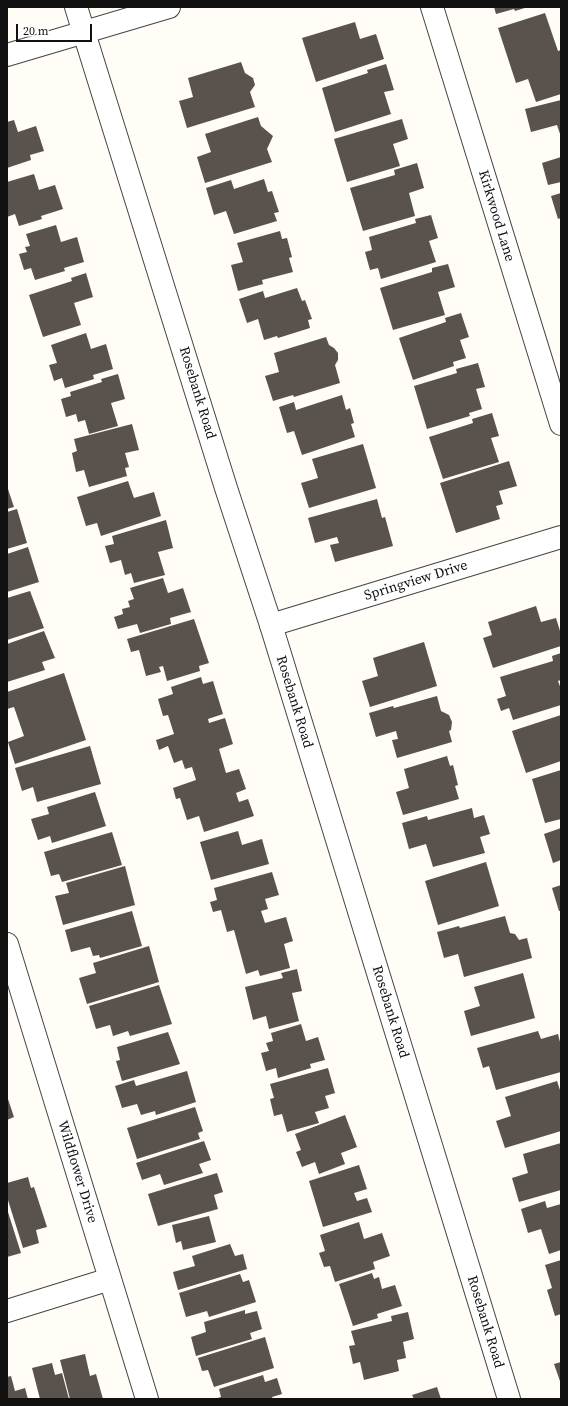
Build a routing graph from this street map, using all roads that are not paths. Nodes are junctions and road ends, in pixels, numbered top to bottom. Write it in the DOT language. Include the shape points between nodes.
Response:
graph roads {
  1 [pos="76,7"];
  2 [pos="169,7"];
  3 [pos="432,7"];
  4 [pos="84,33"];
  5 [pos="7,55"];
  6 [pos="561,424"];
  7 [pos="561,537"];
  8 [pos="270,624"];
  9 [pos="9,958"];
  10 [pos="110,1279"];
  11 [pos="7,1311"];
  12 [pos="147,1399"];
  13 [pos="508,1399"];
  1 -- 4 [label="street, Rosebank Road"];
  2 -- 4 [label="street"];
  3 -- 6 [label="street, Kirkwood Lane"];
  4 -- 5 [label="street"];
  4 -- 8 [label="street, Rosebank Road"];
  7 -- 8 [label="street, Springview Drive"];
  8 -- 13 [label="street, Rosebank Road"];
  9 -- 10 [label="street, Wildflower Drive"];
  10 -- 11 [label="street"];
  10 -- 12 [label="street, Wildflower Drive"];
}
